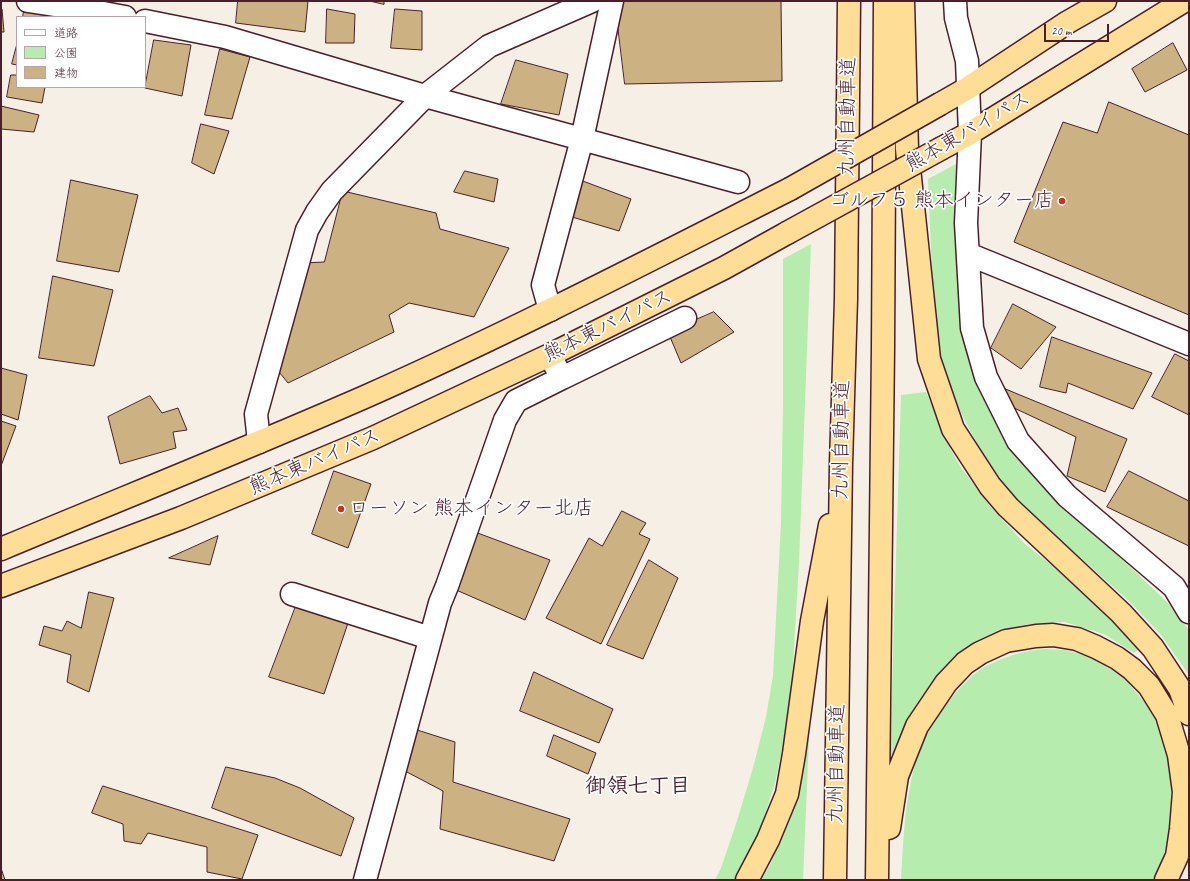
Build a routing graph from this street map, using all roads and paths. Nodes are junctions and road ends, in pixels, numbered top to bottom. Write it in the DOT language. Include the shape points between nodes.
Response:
graph roads {
  1 [pos="28,1"];
  2 [pos="592,1"];
  3 [pos="612,1"];
  4 [pos="849,1"];
  5 [pos="884,1"];
  6 [pos="903,1"];
  7 [pos="955,1"];
  8 [pos="1105,1"];
  9 [pos="1184,1"];
  10 [pos="120,16"];
  11 [pos="146,21"];
  12 [pos="968,88"];
  13 [pos="425,96"];
  14 [pos="970,133"];
  15 [pos="582,139"];
  16 [pos="738,182"];
  17 [pos="968,254"];
  18 [pos="550,310"];
  19 [pos="685,318"];
  20 [pos="1189,344"];
  21 [pos="550,355"];
  22 [pos="562,378"];
  23 [pos="259,442"];
  24 [pos="841,464"];
  25 [pos="1,549"];
  26 [pos="1,586"];
  27 [pos="292,594"];
  28 [pos="1189,612"];
  29 [pos="430,638"];
  30 [pos="1189,714"];
  31 [pos="365,880"];
  32 [pos="748,880"];
  33 [pos="835,880"];
  34 [pos="877,880"];
  35 [pos="882,880"];
  36 [pos="1166,880"];
  1 -- 10 [label="street"];
  2 -- 13 [label="street" via="489,46"];
  3 -- 15 [label="street"];
  4 -- 24 [label="highway, 九州自動車道" via="846,299"];
  5 -- 34 [label="highway, 九州自動車道"];
  6 -- 30 [label="highway" via="907,149 929,359 953,429 990,486 1008,507 1120,613 1153,648 1180,689"];
  7 -- 12 [label="street" via="956,18 967,61"];
  8 -- 12 [label="highway, 熊本東バイパス" via="1068,22"];
  9 -- 14 [label="highway, 熊本東バイパス"];
  11 -- 13 [label="street" via="225,37"];
  12 -- 14 [label="street"];
  12 -- 18 [label="highway, 熊本東バイパス, bridge" via="790,189"];
  13 -- 15 [label="street"];
  13 -- 23 [label="street" via="332,191 307,230 256,414"];
  14 -- 17 [label="street" via="966,224"];
  14 -- 21 [label="highway, 熊本東バイパス, bridge" via="724,268"];
  15 -- 16 [label="street"];
  15 -- 18 [label="street" via="543,285"];
  17 -- 20 [label="street"];
  17 -- 28 [label="street" via="972,328 986,377 1018,441 1067,496 1174,587"];
  18 -- 23 [label="highway, 熊本東バイパス" via="367,396"];
  19 -- 22 [label="street"];
  21 -- 22 [label="street"];
  21 -- 26 [label="highway, 熊本東バイパス" via="373,438 181,518"];
  22 -- 29 [label="street" via="516,401 505,420"];
  23 -- 25 [label="highway, 熊本東バイパス"];
  24 -- 32 [label="highway" via="812,622 787,794"];
  24 -- 33 [label="highway, 九州自動車道"];
  27 -- 29 [label="street"];
  29 -- 31 [label="street"];
  35 -- 36 [label="highway" via="897,776 917,726 946,683 980,653 1006,641 1053,635 1077,639 1117,658 1149,686 1166,715 1179,755 1184,792 1177,856"];
}
